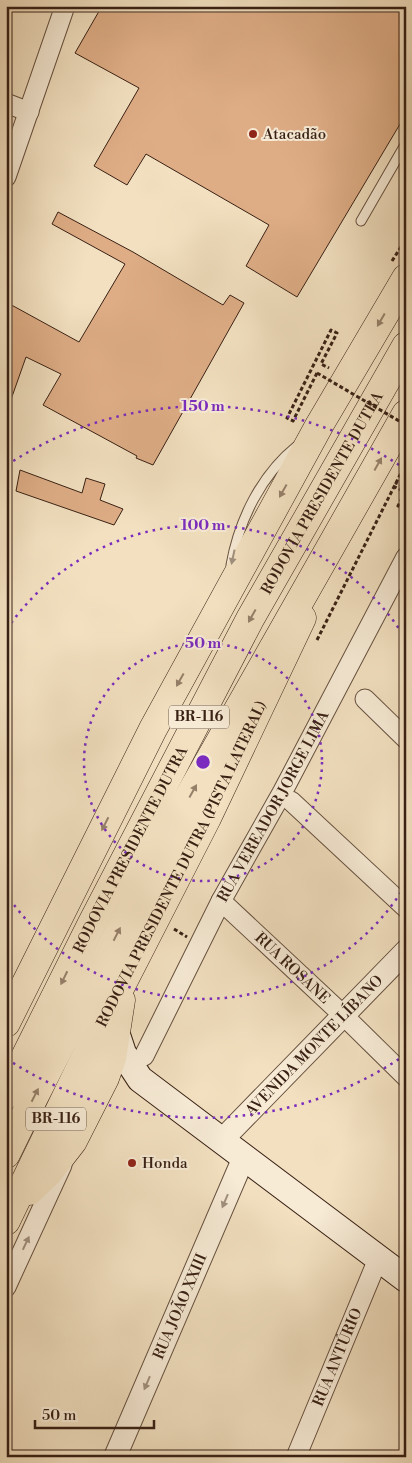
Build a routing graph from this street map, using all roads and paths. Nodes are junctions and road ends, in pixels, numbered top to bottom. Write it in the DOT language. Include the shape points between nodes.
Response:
graph roads {
  1 [pos="66,6"];
  2 [pos="6,103"];
  3 [pos="29,112"];
  4 [pos="406,143"];
  5 [pos="6,176"];
  6 [pos="362,221"];
  7 [pos="406,278"];
  8 [pos="406,346"];
  9 [pos="328,368"];
  10 [pos="406,414"];
  11 [pos="406,425"];
  12 [pos="406,464"];
  13 [pos="406,480"];
  14 [pos="405,492"];
  15 [pos="353,506"];
  16 [pos="406,510"];
  17 [pos="406,558"];
  18 [pos="365,699"];
  19 [pos="406,739"];
  20 [pos="291,801"];
  21 [pos="221,901"];
  22 [pos="406,908"];
  23 [pos="406,951"];
  24 [pos="127,975"];
  25 [pos="344,1016"];
  26 [pos="6,1023"];
  27 [pos="117,1035"];
  28 [pos="142,1067"];
  29 [pos="406,1077"];
  30 [pos="104,1078"];
  31 [pos="6,1095"];
  32 [pos="222,1140"];
  33 [pos="73,1141"];
  34 [pos="6,1154"];
  35 [pos="244,1156"];
  36 [pos="10,1213"];
  37 [pos="378,1259"];
  38 [pos="406,1279"];
  39 [pos="6,1287"];
  40 [pos="115,1457"];
  41 [pos="296,1457"];
  1 -- 3 [label="street"];
  2 -- 3 [label="street"];
  3 -- 5 [label="street"];
  4 -- 6 [label="lane"];
  7 -- 26 [label="highway, BR-116, one-way" via="315,432 153,729"];
  8 -- 31 [label="highway, RODOVIA PRESIDENTE DUTRA / BR-116, one-way" via="250,619"];
  9 -- 11 [label="path, bridge" via="321,364 337,333 331,330 287,418 293,421 317,373"];
  15 -- 10 [label="highway, RODOVIA PRESIDENTE DUTRA / BR-116, one-way"];
  12 -- 13 [label="path" via="396,483 402,486"];
  12 -- 14 [label="path" via="393,486"];
  14 -- 16 [label="path" via="398,506"];
  15 -- 24 [label="highway, RODOVIA PRESIDENTE DUTRA (PISTA LATERAL) / BR-116" via="207,818"];
  34 -- 15 [label="highway, RODOVIA PRESIDENTE DUTRA / BR-116, one-way" via="176,819"];
  17 -- 21 [label="street, RUA VEREADOR JORGE LIMA"];
  18 -- 19 [label="street"];
  20 -- 22 [label="street"];
  21 -- 25 [label="street, RUA ROSANE"];
  21 -- 28 [label="street, RUA VEREADOR JORGE LIMA"];
  23 -- 25 [label="street, AVENIDA MONTE LÍBANO"];
  24 -- 27 [label="highway"];
  24 -- 36 [label="highway, RODOVIA PRESIDENTE DUTRA (PISTA LATERAL) / BR-116"];
  25 -- 29 [label="street, RUA ROSANE"];
  25 -- 32 [label="street, AVENIDA MONTE LÍBANO"];
  27 -- 28 [label="main road" via="123,1053"];
  27 -- 30 [label="highway"];
  28 -- 30 [label="main road"];
  28 -- 32 [label="main road"];
  30 -- 33 [label="highway"];
  32 -- 35 [label="main road"];
  33 -- 36 [label="highway"];
  39 -- 33 [label="street, one-way"];
  35 -- 37 [label="main road"];
  35 -- 40 [label="street, RUA JOÃO XXIII, one-way"];
  37 -- 38 [label="main road"];
  37 -- 41 [label="street, RUA ANTÚRIO"];
}
